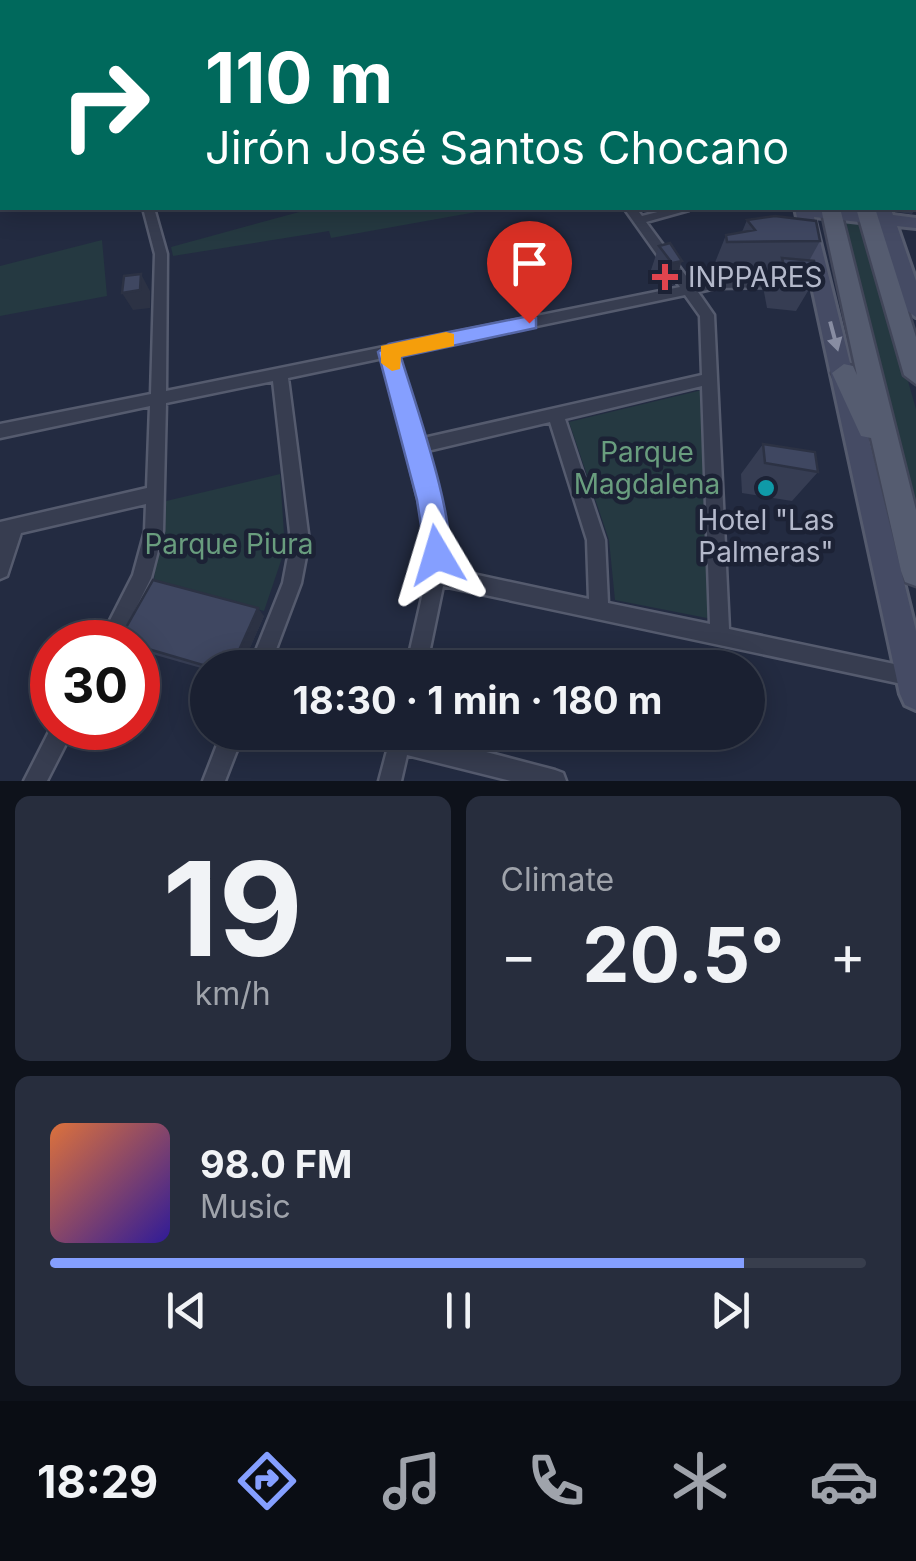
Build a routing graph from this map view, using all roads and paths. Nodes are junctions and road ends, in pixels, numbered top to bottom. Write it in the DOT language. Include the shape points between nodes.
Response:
graph roads {
  1 [pos="149,210"];
  2 [pos="632,210"];
  3 [pos="676,210"];
  4 [pos="817,210"];
  5 [pos="876,213"];
  6 [pos="639,220"];
  7 [pos="916,224"];
  8 [pos="916,262"];
  9 [pos="821,286"];
  10 [pos="692,290"];
  11 [pos="850,290"];
  12 [pos="908,299"];
  13 [pos="389,352"];
  14 [pos="280,374"];
  15 [pos="844,374"];
  16 [pos="916,375"];
  17 [pos="709,379"];
  18 [pos="158,399"];
  19 [pos="556,415"];
  20 [pos="0,431"];
  21 [pos="416,447"];
  22 [pos="892,470"];
  23 [pos="155,494"];
  24 [pos="7,529"];
  25 [pos="0,570"];
  26 [pos="916,570"];
  27 [pos="436,575"];
  28 [pos="599,610"];
  29 [pos="119,620"];
  30 [pos="720,636"];
  31 [pos="264,650"];
  32 [pos="420,650"];
  33 [pos="914,686"];
  34 [pos="51,750"];
  35 [pos="226,750"];
  36 [pos="397,750"];
  37 [pos="446,750"];
  38 [pos="35,781"];
  39 [pos="214,781"];
  40 [pos="390,781"];
  41 [pos="555,781"];
  1 -- 18 [label="street" via="161,258"];
  2 -- 6 [label="street"];
  3 -- 6 [label="street"];
  4 -- 5 [label="street"];
  4 -- 9 [label="street"];
  4 -- 11 [label="main road"];
  5 -- 7 [label="street"];
  5 -- 12 [label="main road"];
  6 -- 10 [label="street"];
  8 -- 12 [label="street"];
  9 -- 10 [label="street" via="752,281"];
  9 -- 11 [label="street"];
  9 -- 15 [label="street, one-way"];
  10 -- 13 [label="street"];
  10 -- 17 [label="street" via="707,315"];
  11 -- 22 [label="main road"];
  12 -- 16 [label="main road"];
  13 -- 14 [label="street"];
  13 -- 21 [label="street"];
  14 -- 18 [label="street"];
  14 -- 31 [label="street" via="299,554"];
  15 -- 22 [label="main road"];
  15 -- 33 [label="street"];
  17 -- 19 [label="street"];
  17 -- 30 [label="street"];
  18 -- 20 [label="street"];
  18 -- 23 [label="street"];
  19 -- 21 [label="street"];
  19 -- 28 [label="street" via="596,540"];
  21 -- 27 [label="street" via="435,525"];
  22 -- 26 [label="main road"];
  23 -- 24 [label="street"];
  23 -- 29 [label="street" via="150,558"];
  24 -- 25 [label="street"];
  27 -- 28 [label="street"];
  27 -- 32 [label="street"];
  28 -- 30 [label="street"];
  30 -- 33 [label="street"];
  34 -- 38 [label="street"];
  35 -- 39 [label="street"];
  36 -- 40 [label="street"];
  37 -- 41 [label="street"];
}
